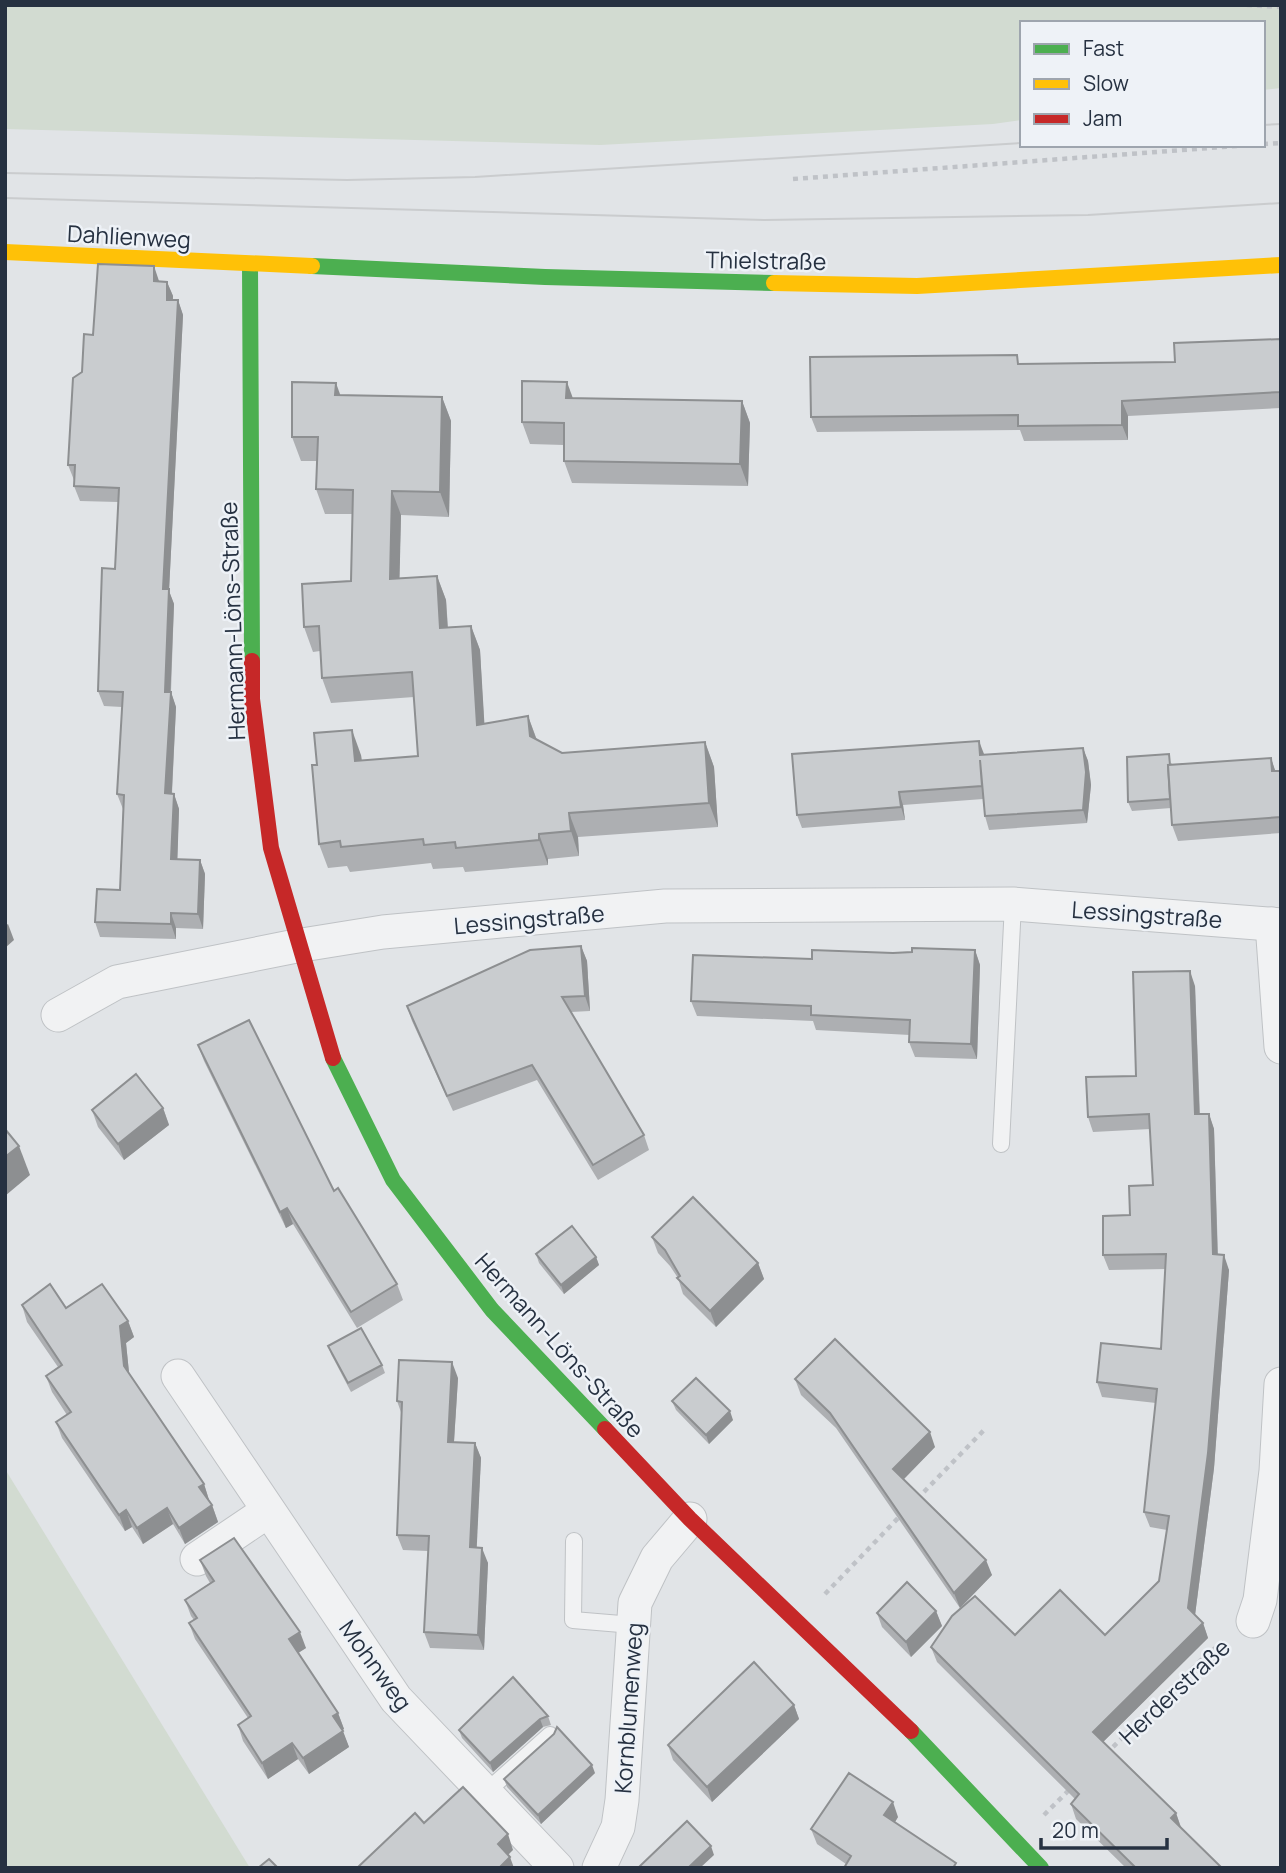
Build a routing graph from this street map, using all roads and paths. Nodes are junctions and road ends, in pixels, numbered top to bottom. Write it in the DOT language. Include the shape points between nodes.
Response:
graph roads {
  1 [pos="1247,5"];
  2 [pos="1281,7"];
  3 [pos="1223,147"];
  4 [pos="793,179"];
  5 [pos="5,252"];
  6 [pos="1281,264"];
  7 [pos="250,265"];
  8 [pos="1013,904"];
  9 [pos="1276,924"];
  10 [pos="296,946"];
  11 [pos="58,1016"];
  12 [pos="1281,1047"];
  13 [pos="1001,1144"];
  14 [pos="178,1376"];
  15 [pos="1281,1384"];
  16 [pos="985,1429"];
  17 [pos="1278,1471"];
  18 [pos="268,1511"];
  19 [pos="690,1519"];
  20 [pos="574,1541"];
  21 [pos="197,1559"];
  22 [pos="1253,1621"];
  23 [pos="798,1622"];
  24 [pos="633,1625"];
  25 [pos="550,1735"];
  26 [pos="1099,1760"];
  27 [pos="1079,1780"];
  28 [pos="486,1792"];
  29 [pos="1016,1843"];
  30 [pos="557,1868"];
  31 [pos="599,1868"];
  32 [pos="1041,1868"];
  1 -- 2 [label="path"];
  3 -- 4 [label="path"];
  5 -- 7 [label="street, Dahlienweg"];
  6 -- 7 [label="street, Thielstraße" via="917,286"];
  7 -- 10 [label="street, Hermann-Löns-Straße" via="252,699 271,848"];
  8 -- 9 [label="street, Lessingstraße"];
  8 -- 10 [label="street, Lessingstraße" via="665,906 383,932"];
  8 -- 13 [label="lane"];
  9 -- 12 [label="street"];
  10 -- 11 [label="street, Lessingstraße" via="117,982"];
  10 -- 19 [label="street, Hermann-Löns-Straße" via="328,1048 393,1180 492,1310"];
  14 -- 18 [label="street, Mohnweg"];
  15 -- 17 [label="street"];
  16 -- 23 [label="path"];
  17 -- 22 [label="street"];
  18 -- 21 [label="street"];
  18 -- 28 [label="street, Mohnweg" via="396,1699"];
  19 -- 23 [label="street, Hermann-Löns-Straße"];
  19 -- 24 [label="street, Kornblumenweg" via="657,1558 635,1603"];
  20 -- 24 [label="lane" via="573,1620"];
  22 -- 26 [label="path, Herderstraße" via="1207,1654"];
  23 -- 29 [label="street, Hermann-Löns-Straße" via="896,1715"];
  24 -- 31 [label="street, Kornblumenweg" via="622,1800 618,1827"];
  25 -- 28 [label="lane"];
  27 -- 29 [label="path"];
  28 -- 30 [label="street, Mohnweg"];
  29 -- 32 [label="street, Hermann-Löns-Straße"];
}
